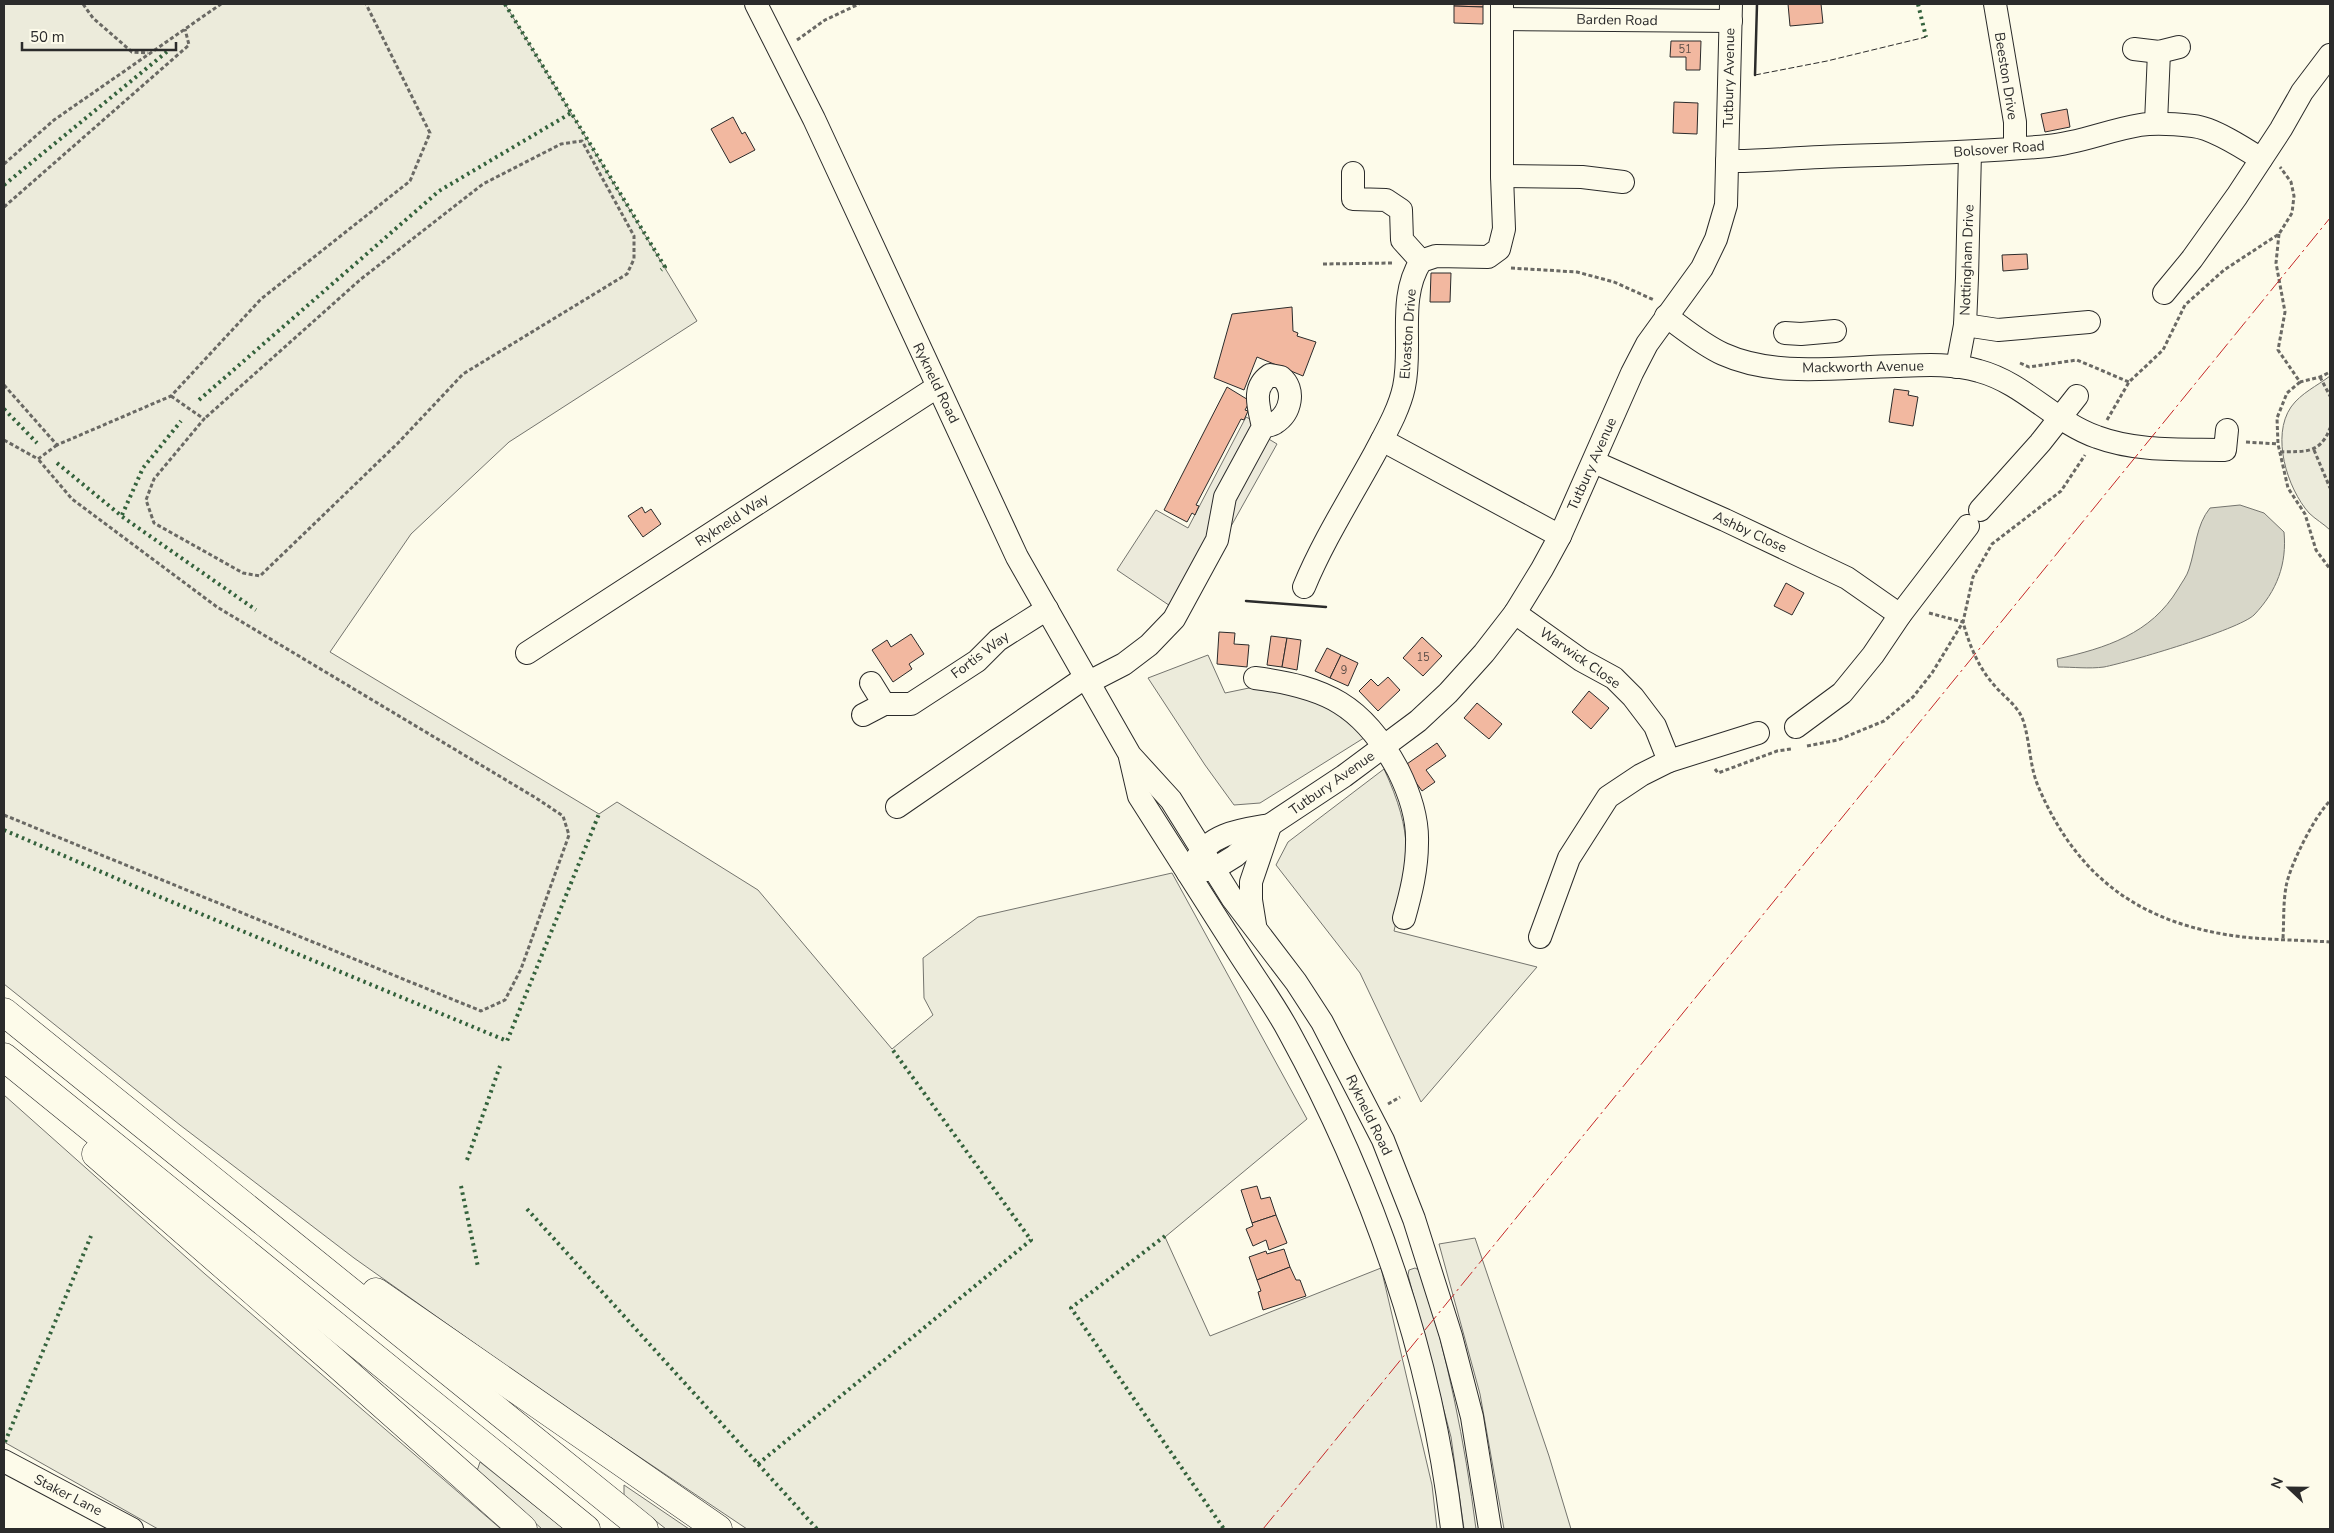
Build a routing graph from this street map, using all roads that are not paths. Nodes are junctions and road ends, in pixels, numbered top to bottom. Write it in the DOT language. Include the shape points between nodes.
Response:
graph roads {
  1 [pos="756,4"];
  2 [pos="1995,4"];
  3 [pos="1502,11"];
  4 [pos="1731,12"];
  5 [pos="2134,49"];
  6 [pos="2330,55"];
  7 [pos="2156,123"];
  8 [pos="2015,148"];
  9 [pos="1970,152"];
  10 [pos="2261,158"];
  11 [pos="1726,161"];
  12 [pos="1353,174"];
  13 [pos="1502,176"];
  14 [pos="1623,182"];
  15 [pos="1419,264"];
  16 [pos="2164,293"];
  17 [pos="1670,312"];
  18 [pos="2088,322"];
  19 [pos="1965,325"];
  20 [pos="1835,331"];
  21 [pos="1957,366"];
  22 [pos="1800,368"];
  23 [pos="937,387"];
  24 [pos="2076,396"];
  25 [pos="2060,416"];
  26 [pos="1263,427"];
  27 [pos="2226,435"];
  28 [pos="1382,440"];
  29 [pos="1594,462"];
  30 [pos="1560,536"];
  31 [pos="1304,587"];
  32 [pos="1047,609"];
  33 [pos="1904,611"];
  34 [pos="1515,612"];
  35 [pos="527,653"];
  36 [pos="1255,678"];
  37 [pos="1088,679"];
  38 [pos="870,683"];
  39 [pos="884,704"];
  40 [pos="863,715"];
  41 [pos="1758,733"];
  42 [pos="1798,740"];
  43 [pos="1385,746"];
  44 [pos="1130,755"];
  45 [pos="1668,761"];
  46 [pos="897,807"];
  47 [pos="1270,825"];
  48 [pos="1201,849"];
  49 [pos="1214,869"];
  50 [pos="1188,873"];
  51 [pos="1404,918"];
  52 [pos="1256,926"];
  53 [pos="1540,937"];
  54 [pos="4,1012"];
  55 [pos="4,1057"];
  56 [pos="4,1064"];
  57 [pos="1383,1140"];
  58 [pos="1348,1154"];
  59 [pos="260,1218"];
  60 [pos="1421,1239"];
  61 [pos="1386,1250"];
  62 [pos="4,1461"];
  63 [pos="132,1529"];
  64 [pos="523,1529"];
  65 [pos="586,1529"];
  66 [pos="644,1529"];
  67 [pos="718,1529"];
  68 [pos="1452,1529"];
  69 [pos="1490,1529"];
  1 -- 23 [label="street, Rykneld Road" via="814,119"];
  2 -- 8 [label="street, Beeston Drive" via="2014,122"];
  3 -- 4 [label="street, Barden Road"];
  3 -- 13 [label="street"];
  4 -- 11 [label="street, Tutbury Avenue"];
  5 -- 7 [label="street" via="2169,49"];
  6 -- 10 [label="street" via="2302,92"];
  7 -- 8 [label="street, Bolsover Road" via="2080,141"];
  7 -- 10 [label="street, Bolsover Road" via="2196,126"];
  8 -- 9 [label="street, Bolsover Road"];
  9 -- 11 [label="street, Bolsover Road"];
  9 -- 19 [label="street, Nottingham Drive"];
  10 -- 16 [label="street" via="2192,259"];
  11 -- 17 [label="street, Tutbury Avenue" via="1726,205 1716,239 1702,268"];
  12 -- 15 [label="street" via="1353,199 1386,200 1401,210 1402,240"];
  13 -- 14 [label="street" via="1582,177"];
  13 -- 15 [label="street" via="1504,229 1499,249 1488,257 1436,256"];
  15 -- 28 [label="street, Elvaston Drive" via="1413,274 1409,296 1404,387"];
  17 -- 22 [label="street, Mackworth Avenue" via="1722,354 1776,368"];
  17 -- 29 [label="street, Tutbury Avenue" via="1647,344 1632,373"];
  18 -- 19 [label="street" via="1998,330"];
  19 -- 21 [label="street, Nottingham Drive"];
  20 -- 22 [label="street" via="1793,333"];
  21 -- 22 [label="street, Mackworth Avenue"];
  21 -- 25 [label="street, Mackworth Avenue" via="1980,371 2011,384"];
  23 -- 32 [label="street, Rykneld Road" via="1017,557"];
  23 -- 35 [label="street, Rykneld Way"];
  24 -- 25 [label="street"];
  25 -- 27 [label="street, Mackworth Avenue" via="2097,437 2131,446 2225,450"];
  25 -- 33 [label="street" via="1974,518"];
  26 -- 37 [label="street" via="1224,497 1217,540 1174,618 1124,664"];
  28 -- 30 [label="street"];
  28 -- 31 [label="street, Elvaston Drive"];
  29 -- 30 [label="street, Tutbury Avenue"];
  29 -- 33 [label="street, Ashby Close" via="1847,578"];
  30 -- 34 [label="street, Tutbury Avenue"];
  32 -- 37 [label="street, Rykneld Road"];
  32 -- 39 [label="street, Fortis Way" via="998,640 977,661 911,704"];
  33 -- 42 [label="street" via="1874,655"];
  34 -- 43 [label="street, Tutbury Avenue" via="1448,693"];
  34 -- 45 [label="street, Warwick Close" via="1581,660 1614,678 1655,726"];
  36 -- 43 [label="street" via="1309,688 1338,702 1363,720"];
  37 -- 44 [label="street, Rykneld Road"];
  37 -- 46 [label="street"];
  38 -- 39 [label="street"];
  39 -- 40 [label="street, Fortis Way"];
  41 -- 45 [label="street"];
  43 -- 47 [label="street, Tutbury Avenue"];
  43 -- 51 [label="street" via="1413,806 1418,842 1415,878"];
  44 -- 48 [label="street, Rykneld Road" via="1171,800"];
  44 -- 50 [label="street, Rykneld Road" via="1139,796"];
  45 -- 53 [label="street" via="1608,797 1569,858"];
  47 -- 48 [label="street, Tutbury Avenue" via="1228,832"];
  47 -- 49 [label="street, Tutbury Avenue" via="1235,856"];
  47 -- 52 [label="street" via="1251,882"];
  48 -- 49 [label="street, Rykneld Road"];
  48 -- 50 [label="street, Tutbury Avenue"];
  49 -- 50 [label="street, Tutbury Avenue"];
  49 -- 52 [label="street, Rykneld Road" via="1232,898"];
  50 -- 58 [label="street, Rykneld Road" via="1288,1030"];
  52 -- 57 [label="street, Rykneld Road" via="1322,1022"];
  54 -- 59 [label="highway"];
  55 -- 65 [label="highway"];
  56 -- 64 [label="highway" via="67,1128"];
  57 -- 58 [label="street"];
  57 -- 60 [label="street, Rykneld Road"];
  58 -- 61 [label="street, Rykneld Road"];
  59 -- 66 [label="highway"];
  59 -- 67 [label="highway" via="400,1308"];
  60 -- 61 [label="street"];
  60 -- 69 [label="street, Rykneld Road" via="1472,1417"];
  61 -- 68 [label="street, Rykneld Road" via="1422,1370 1444,1470"];
  62 -- 63 [label="street, Staker Lane"];
}
